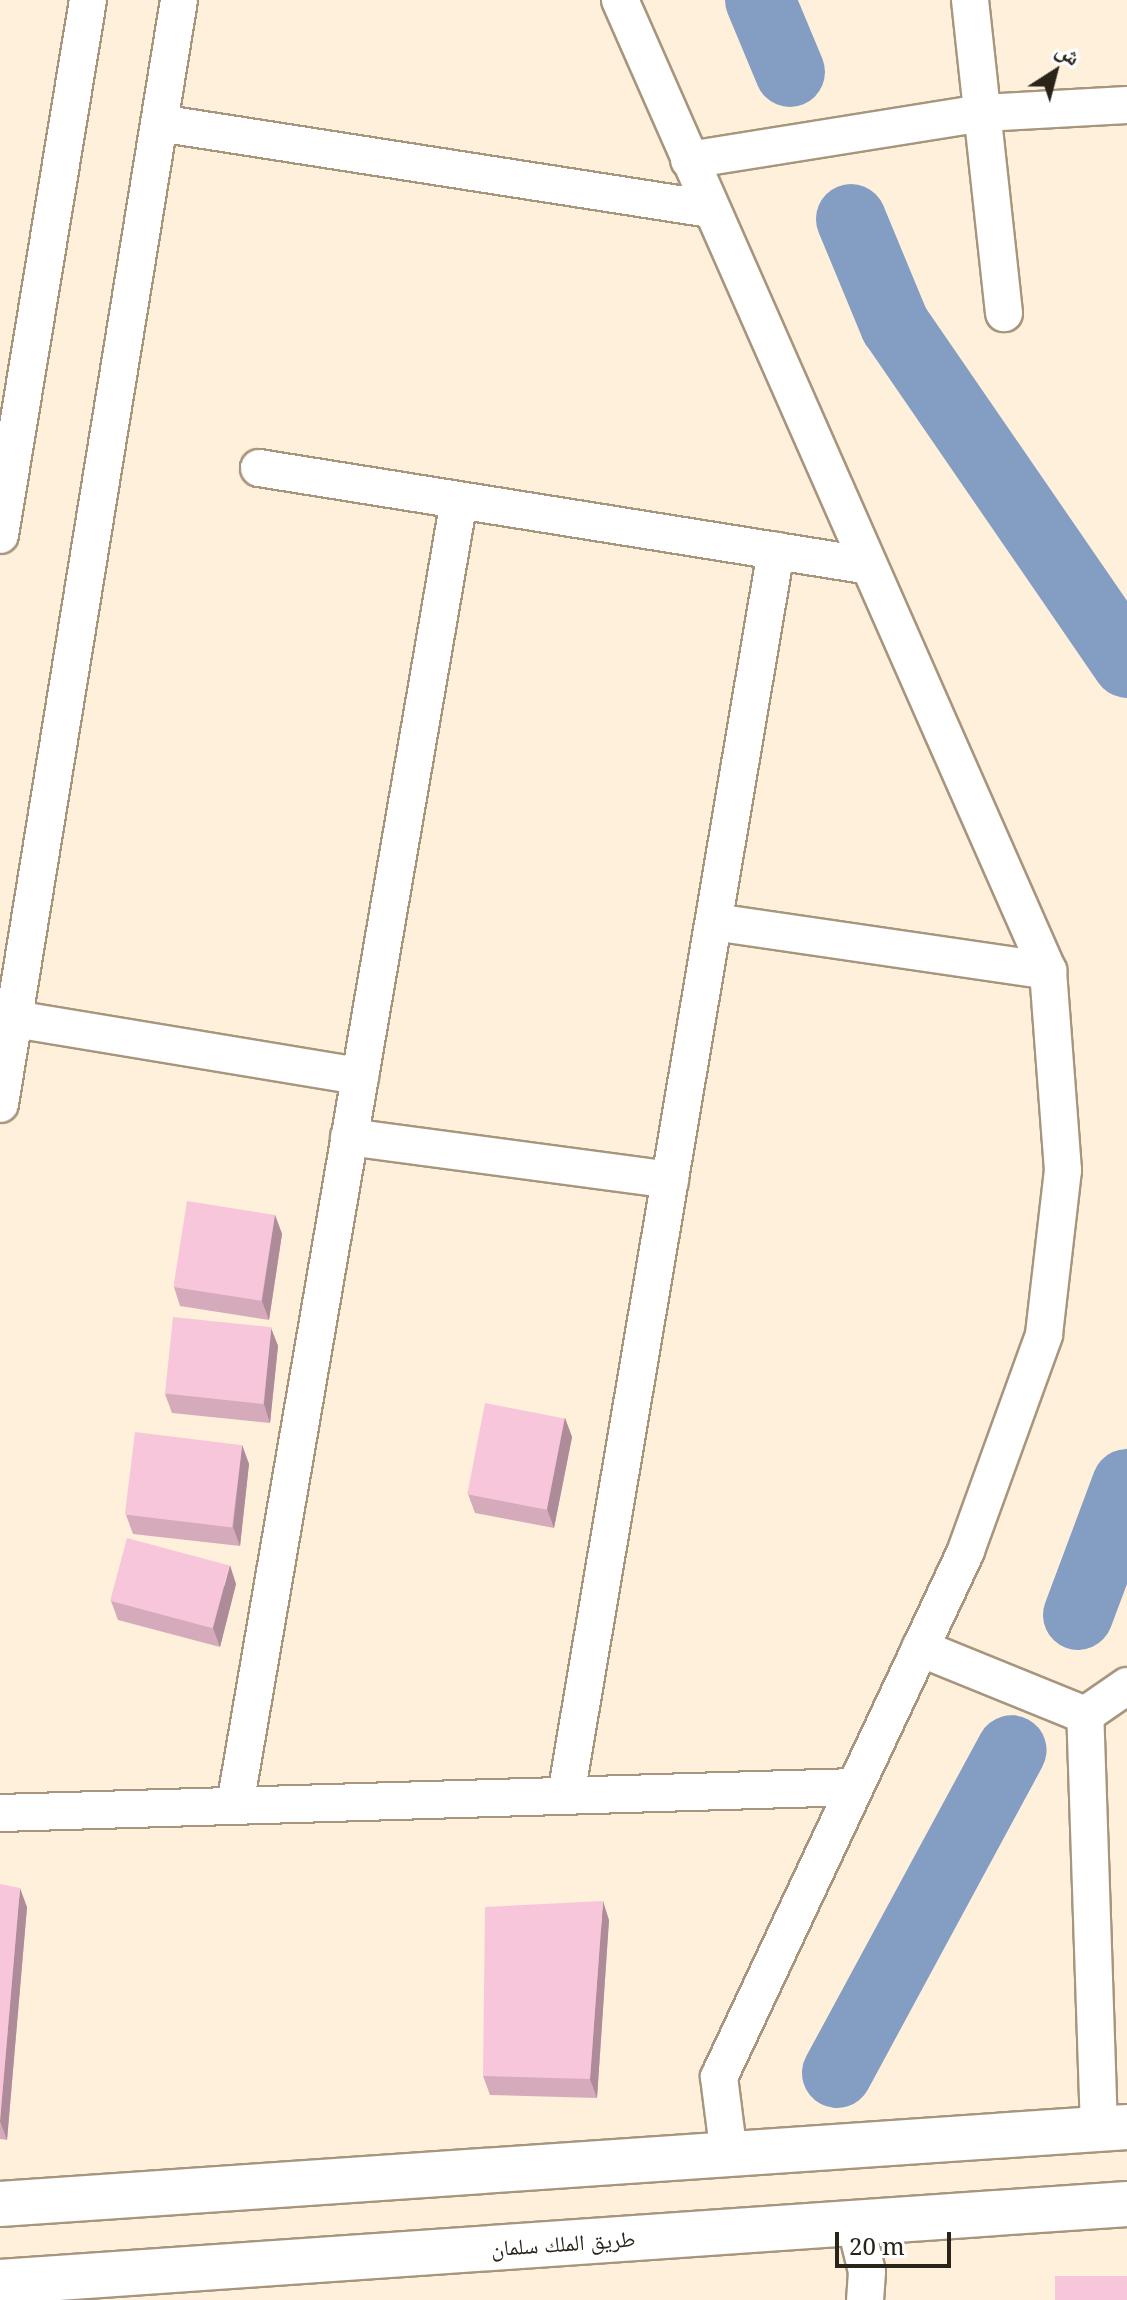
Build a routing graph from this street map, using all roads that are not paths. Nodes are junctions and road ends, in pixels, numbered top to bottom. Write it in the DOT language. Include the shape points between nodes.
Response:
graph roads {
  1 [pos="88,0"];
  2 [pos="179,0"];
  3 [pos="620,0"];
  4 [pos="970,0"];
  5 [pos="1127,105"];
  6 [pos="983,113"];
  7 [pos="159,123"];
  8 [pos="689,160"];
  9 [pos="710,209"];
  10 [pos="1004,313"];
  11 [pos="12,385"];
  12 [pos="259,468"];
  13 [pos="459,500"];
  14 [pos="0,535"];
  15 [pos="776,551"];
  16 [pos="864,565"];
  17 [pos="714,922"];
  18 [pos="1048,971"];
  19 [pos="14,1019"];
  20 [pos="360,1076"];
  21 [pos="0,1104"];
  22 [pos="349,1137"];
  23 [pos="670,1180"];
  24 [pos="920,1648"];
  25 [pos="1127,1686"];
  26 [pos="1085,1715"];
  27 [pos="854,1787"];
  28 [pos="566,1795"];
  29 [pos="235,1805"];
  30 [pos="0,1813"];
  31 [pos="1113,2128"];
  32 [pos="729,2155"];
  33 [pos="0,2204"];
  34 [pos="1127,2204"];
  35 [pos="855,2223"];
  36 [pos="0,2282"];
  37 [pos="865,2300"];
  1 -- 11 [label="street"];
  2 -- 7 [label="street"];
  3 -- 8 [label="street"];
  4 -- 6 [label="street"];
  5 -- 6 [label="street"];
  6 -- 8 [label="street"];
  6 -- 10 [label="street"];
  7 -- 9 [label="street"];
  7 -- 19 [label="street"];
  8 -- 9 [label="street"];
  9 -- 16 [label="street"];
  11 -- 14 [label="street"];
  12 -- 13 [label="street"];
  13 -- 15 [label="street"];
  13 -- 20 [label="street"];
  15 -- 16 [label="street"];
  15 -- 17 [label="street"];
  16 -- 18 [label="street"];
  17 -- 18 [label="street"];
  17 -- 23 [label="street"];
  18 -- 24 [label="street" via="1063,1170 1044,1335 966,1551"];
  19 -- 20 [label="street"];
  19 -- 21 [label="street"];
  20 -- 22 [label="street"];
  22 -- 23 [label="street"];
  22 -- 29 [label="street"];
  23 -- 28 [label="street"];
  24 -- 26 [label="street"];
  24 -- 27 [label="street"];
  25 -- 26 [label="street"];
  26 -- 31 [label="street"];
  27 -- 28 [label="street"];
  27 -- 32 [label="street" via="719,2077"];
  28 -- 29 [label="street"];
  29 -- 30 [label="street"];
  31 -- 32 [label="main road"];
  32 -- 33 [label="main road"];
  34 -- 35 [label="main road, طريق الملك سلمان"];
  35 -- 36 [label="main road, طريق الملك سلمان"];
  35 -- 37 [label="street" via="867,2272"];
}
